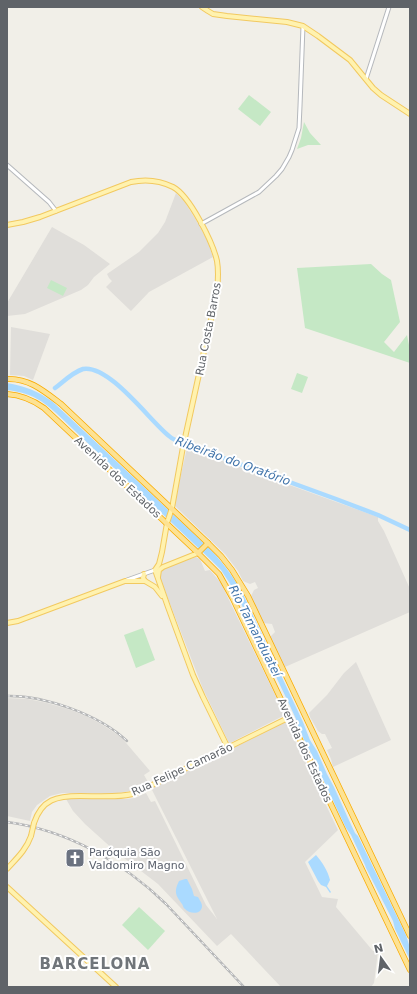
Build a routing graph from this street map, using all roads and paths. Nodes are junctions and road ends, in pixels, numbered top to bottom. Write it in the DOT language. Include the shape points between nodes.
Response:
graph roads {
  1 [pos="202,7"];
  2 [pos="206,7"];
  3 [pos="389,7"];
  4 [pos="216,14"];
  5 [pos="303,26"];
  6 [pos="366,79"];
  7 [pos="410,114"];
  8 [pos="7,165"];
  9 [pos="56,211"];
  10 [pos="201,224"];
  11 [pos="7,225"];
  12 [pos="7,379"];
  13 [pos="7,394"];
  14 [pos="171,510"];
  15 [pos="168,522"];
  16 [pos="207,544"];
  17 [pos="162,552"];
  18 [pos="199,552"];
  19 [pos="159,564"];
  20 [pos="154,565"];
  21 [pos="167,565"];
  22 [pos="155,570"];
  23 [pos="144,574"];
  24 [pos="158,580"];
  25 [pos="125,581"];
  26 [pos="145,581"];
  27 [pos="160,585"];
  28 [pos="155,587"];
  29 [pos="168,607"];
  30 [pos="7,624"];
  31 [pos="290,717"];
  32 [pos="228,748"];
  33 [pos="7,869"];
  34 [pos="7,887"];
  35 [pos="410,936"];
  36 [pos="410,970"];
  37 [pos="116,987"];
  1 -- 4 [label="main road"];
  2 -- 4 [label="main road"];
  3 -- 6 [label="street"];
  4 -- 5 [label="main road"];
  5 -- 6 [label="main road" via="346,57"];
  5 -- 10 [label="street" via="299,128 289,157 282,169 259,192"];
  6 -- 7 [label="main road" via="381,95"];
  8 -- 9 [label="street"];
  9 -- 10 [label="main road, Rua Costa Barros" via="131,182 143,180 162,183 182,194"];
  9 -- 11 [label="main road, Rua Costa Barros"];
  10 -- 14 [label="main road, Rua Costa Barros" via="215,253 218,284"];
  12 -- 14 [label="highway, Avenida dos Estados" via="24,380 46,392"];
  13 -- 15 [label="highway, Avenida dos Estados" via="28,398 44,408"];
  14 -- 15 [label="main road, Rua Costa Barros"];
  14 -- 16 [label="highway, Avenida dos Estados"];
  15 -- 17 [label="main road, Rua Costa Barros"];
  15 -- 18 [label="highway, Avenida dos Estados"];
  16 -- 18 [label="highway"];
  16 -- 35 [label="highway, Avenida dos Estados" via="221,556 248,596"];
  17 -- 19 [label="main road, Rua Costa Barros"];
  17 -- 21 [label="main road" via="163,562"];
  18 -- 21 [label="main road"];
  18 -- 31 [label="highway, Avenida dos Estados" via="219,574 228,589"];
  19 -- 20 [label="main road"];
  19 -- 22 [label="main road, Rua Costa Barros"];
  21 -- 24 [label="main road" via="159,570"];
  22 -- 23 [label="street"];
  22 -- 24 [label="main road"];
  23 -- 25 [label="street"];
  23 -- 26 [label="main road"];
  24 -- 27 [label="main road"];
  25 -- 26 [label="main road"];
  25 -- 30 [label="main road"];
  26 -- 28 [label="main road"];
  27 -- 28 [label="main road"];
  27 -- 29 [label="main road"];
  28 -- 29 [label="main road"];
  29 -- 32 [label="main road" via="202,697"];
  31 -- 32 [label="main road, Rua Felipe Camarão"];
  31 -- 36 [label="highway, Avenida dos Estados"];
  32 -- 33 [label="main road, Rua Felipe Camarão, bridge" via="136,793 123,796 55,798 42,808 36,817 26,847"];
  34 -- 37 [label="main road"];
}
